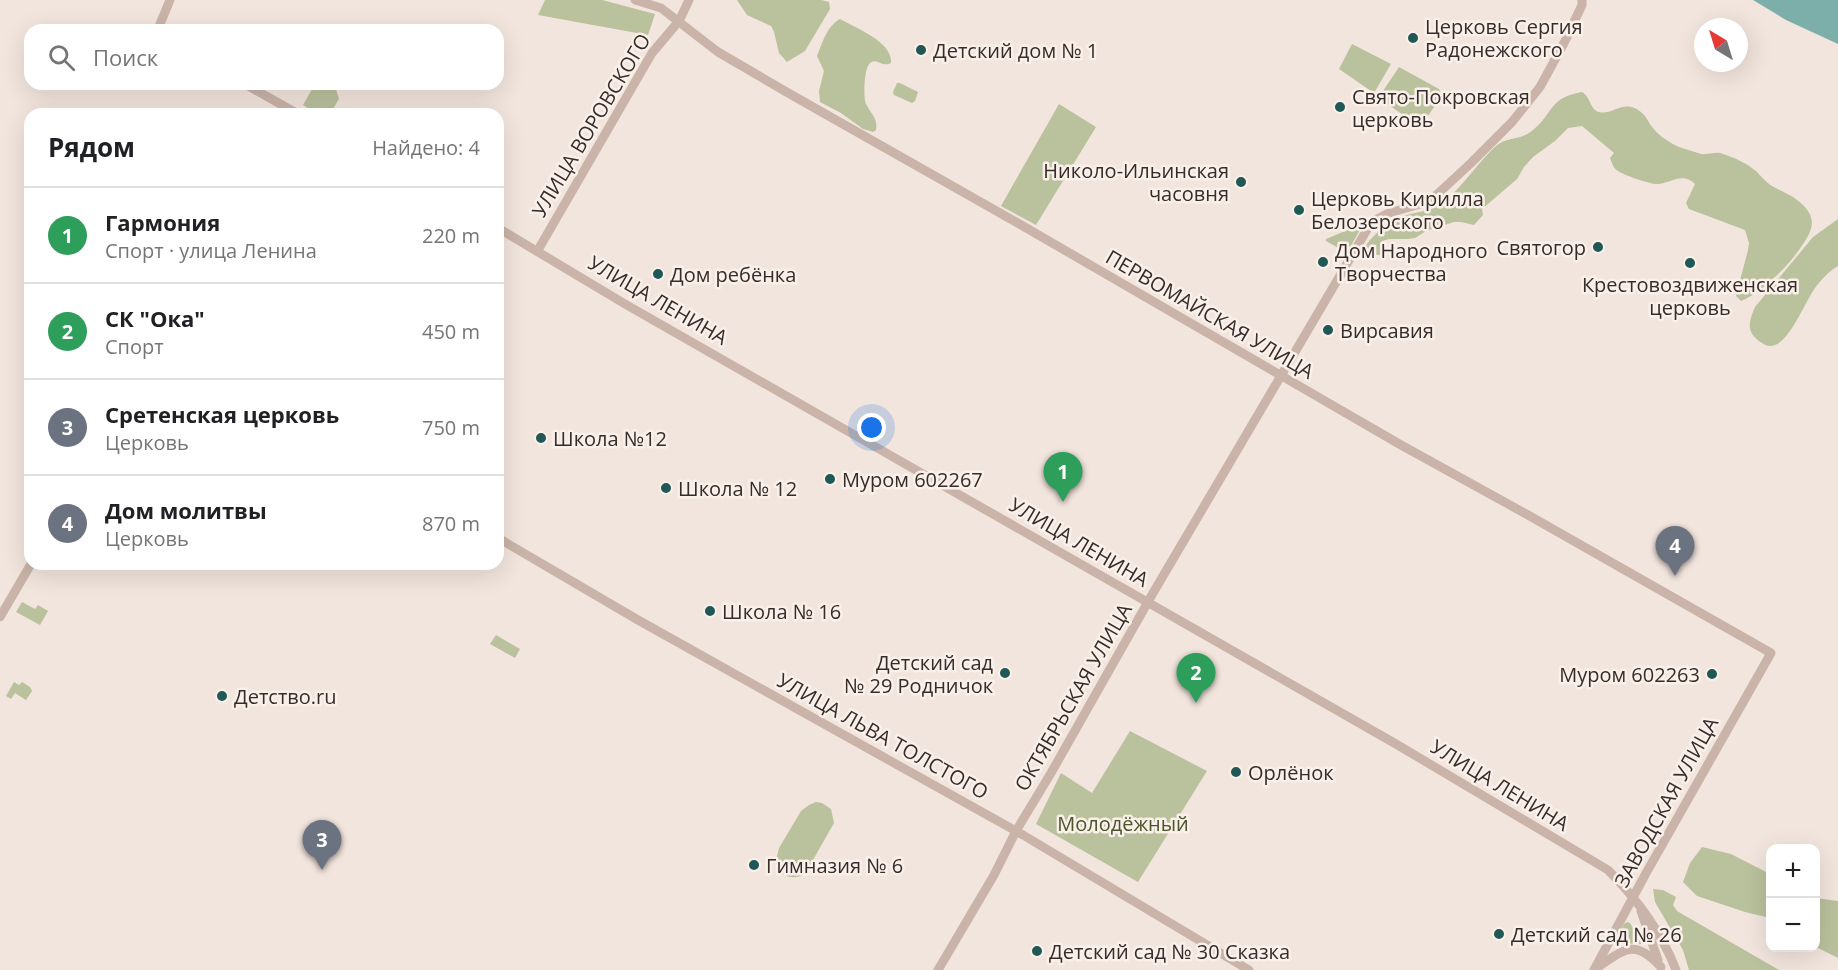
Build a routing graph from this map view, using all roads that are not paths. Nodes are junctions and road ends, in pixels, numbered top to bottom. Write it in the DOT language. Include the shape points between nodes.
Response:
graph roads {
  1 [pos="170,0"];
  2 [pos="635,0"];
  3 [pos="689,0"];
  4 [pos="1582,3"];
  5 [pos="679,21"];
  6 [pos="160,24"];
  7 [pos="256,90"];
  8 [pos="284,108"];
  9 [pos="504,231"];
  10 [pos="538,250"];
  11 [pos="1280,376"];
  12 [pos="504,541"];
  13 [pos="27,570"];
  14 [pos="1149,603"];
  15 [pos="0,617"];
  16 [pos="1771,653"];
  17 [pos="1016,831"];
  18 [pos="1636,900"];
  19 [pos="1652,930"];
  20 [pos="1661,968"];
  21 [pos="1595,969"];
  22 [pos="938,970"];
  23 [pos="1249,970"];
  24 [pos="1676,970"];
  1 -- 6 [label="street"];
  2 -- 5 [label="street, ПЕРВОМАЙСКАЯ УЛИЦА" via="661,8"];
  3 -- 5 [label="street, УЛИЦА ВОРОВСКОГО"];
  4 -- 11 [label="street, ОКТЯБРЬСКАЯ УЛИЦА" via="1540,87 1512,122 1430,201 1389,213 1368,228"];
  5 -- 10 [label="street, УЛИЦА ВОРОВСКОГО" via="652,53"];
  5 -- 11 [label="street, ПЕРВОМАЙСКАЯ УЛИЦА" via="718,52 782,90"];
  7 -- 8 [label="street"];
  9 -- 10 [label="street, УЛИЦА ЛЕНИНА"];
  10 -- 14 [label="street, УЛИЦА ЛЕНИНА"];
  11 -- 14 [label="street, ОКТЯБРЬСКАЯ УЛИЦА"];
  11 -- 16 [label="street, ПЕРВОМАЙСКАЯ УЛИЦА"];
  12 -- 17 [label="street, УЛИЦА ЛЬВА ТОЛСТОГО"];
  13 -- 15 [label="street"];
  14 -- 17 [label="street, ОКТЯБРЬСКАЯ УЛИЦА"];
  14 -- 18 [label="street, УЛИЦА ЛЕНИНА" via="1608,870"];
  16 -- 18 [label="street, ЗАВОДСКАЯ УЛИЦА"];
  17 -- 22 [label="street, ОКТЯБРЬСКАЯ УЛИЦА"];
  17 -- 23 [label="street, УЛИЦА ЛЬВА ТОЛСТОГО"];
  18 -- 19 [label="street, УЛИЦА ЛЕНИНА"];
  18 -- 21 [label="street, ЗАВОДСКАЯ УЛИЦА"];
  19 -- 20 [label="street"];
  19 -- 24 [label="street" via="1669,952"];
  20 -- 21 [label="street" via="1649,954 1638,949 1623,951"];
}
